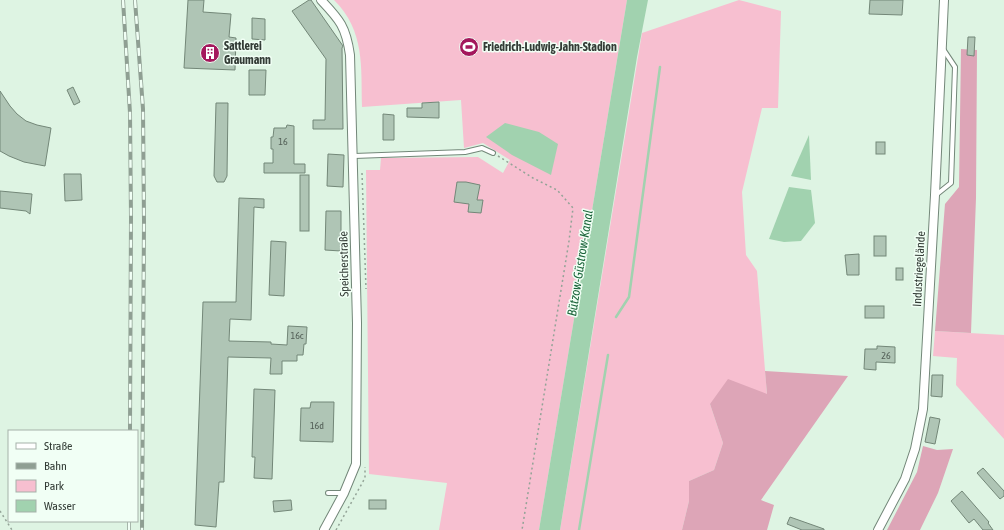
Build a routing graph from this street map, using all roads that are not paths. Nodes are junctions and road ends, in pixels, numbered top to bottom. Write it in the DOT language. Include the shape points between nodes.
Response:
graph roads {
  1 [pos="320,0"];
  2 [pos="944,0"];
  3 [pos="942,47"];
  4 [pos="493,154"];
  5 [pos="354,156"];
  6 [pos="935,195"];
  7 [pos="328,493"];
  8 [pos="344,493"];
  9 [pos="324,530"];
  10 [pos="878,530"];
  1 -- 5 [label="street, Speicherstraße" via="342,24 348,37"];
  2 -- 3 [label="street, Industriegelände"];
  3 -- 6 [label="street, Industriegelände"];
  3 -- 6 [label="lane" via="955,67 951,183"];
  4 -- 5 [label="lane" via="482,148 465,152"];
  5 -- 8 [label="street, Speicherstraße" via="356,464"];
  6 -- 10 [label="street, Industriegelände" via="923,409 915,449 905,479"];
  7 -- 8 [label="lane"];
  8 -- 9 [label="street, Speicherstraße"];
}
